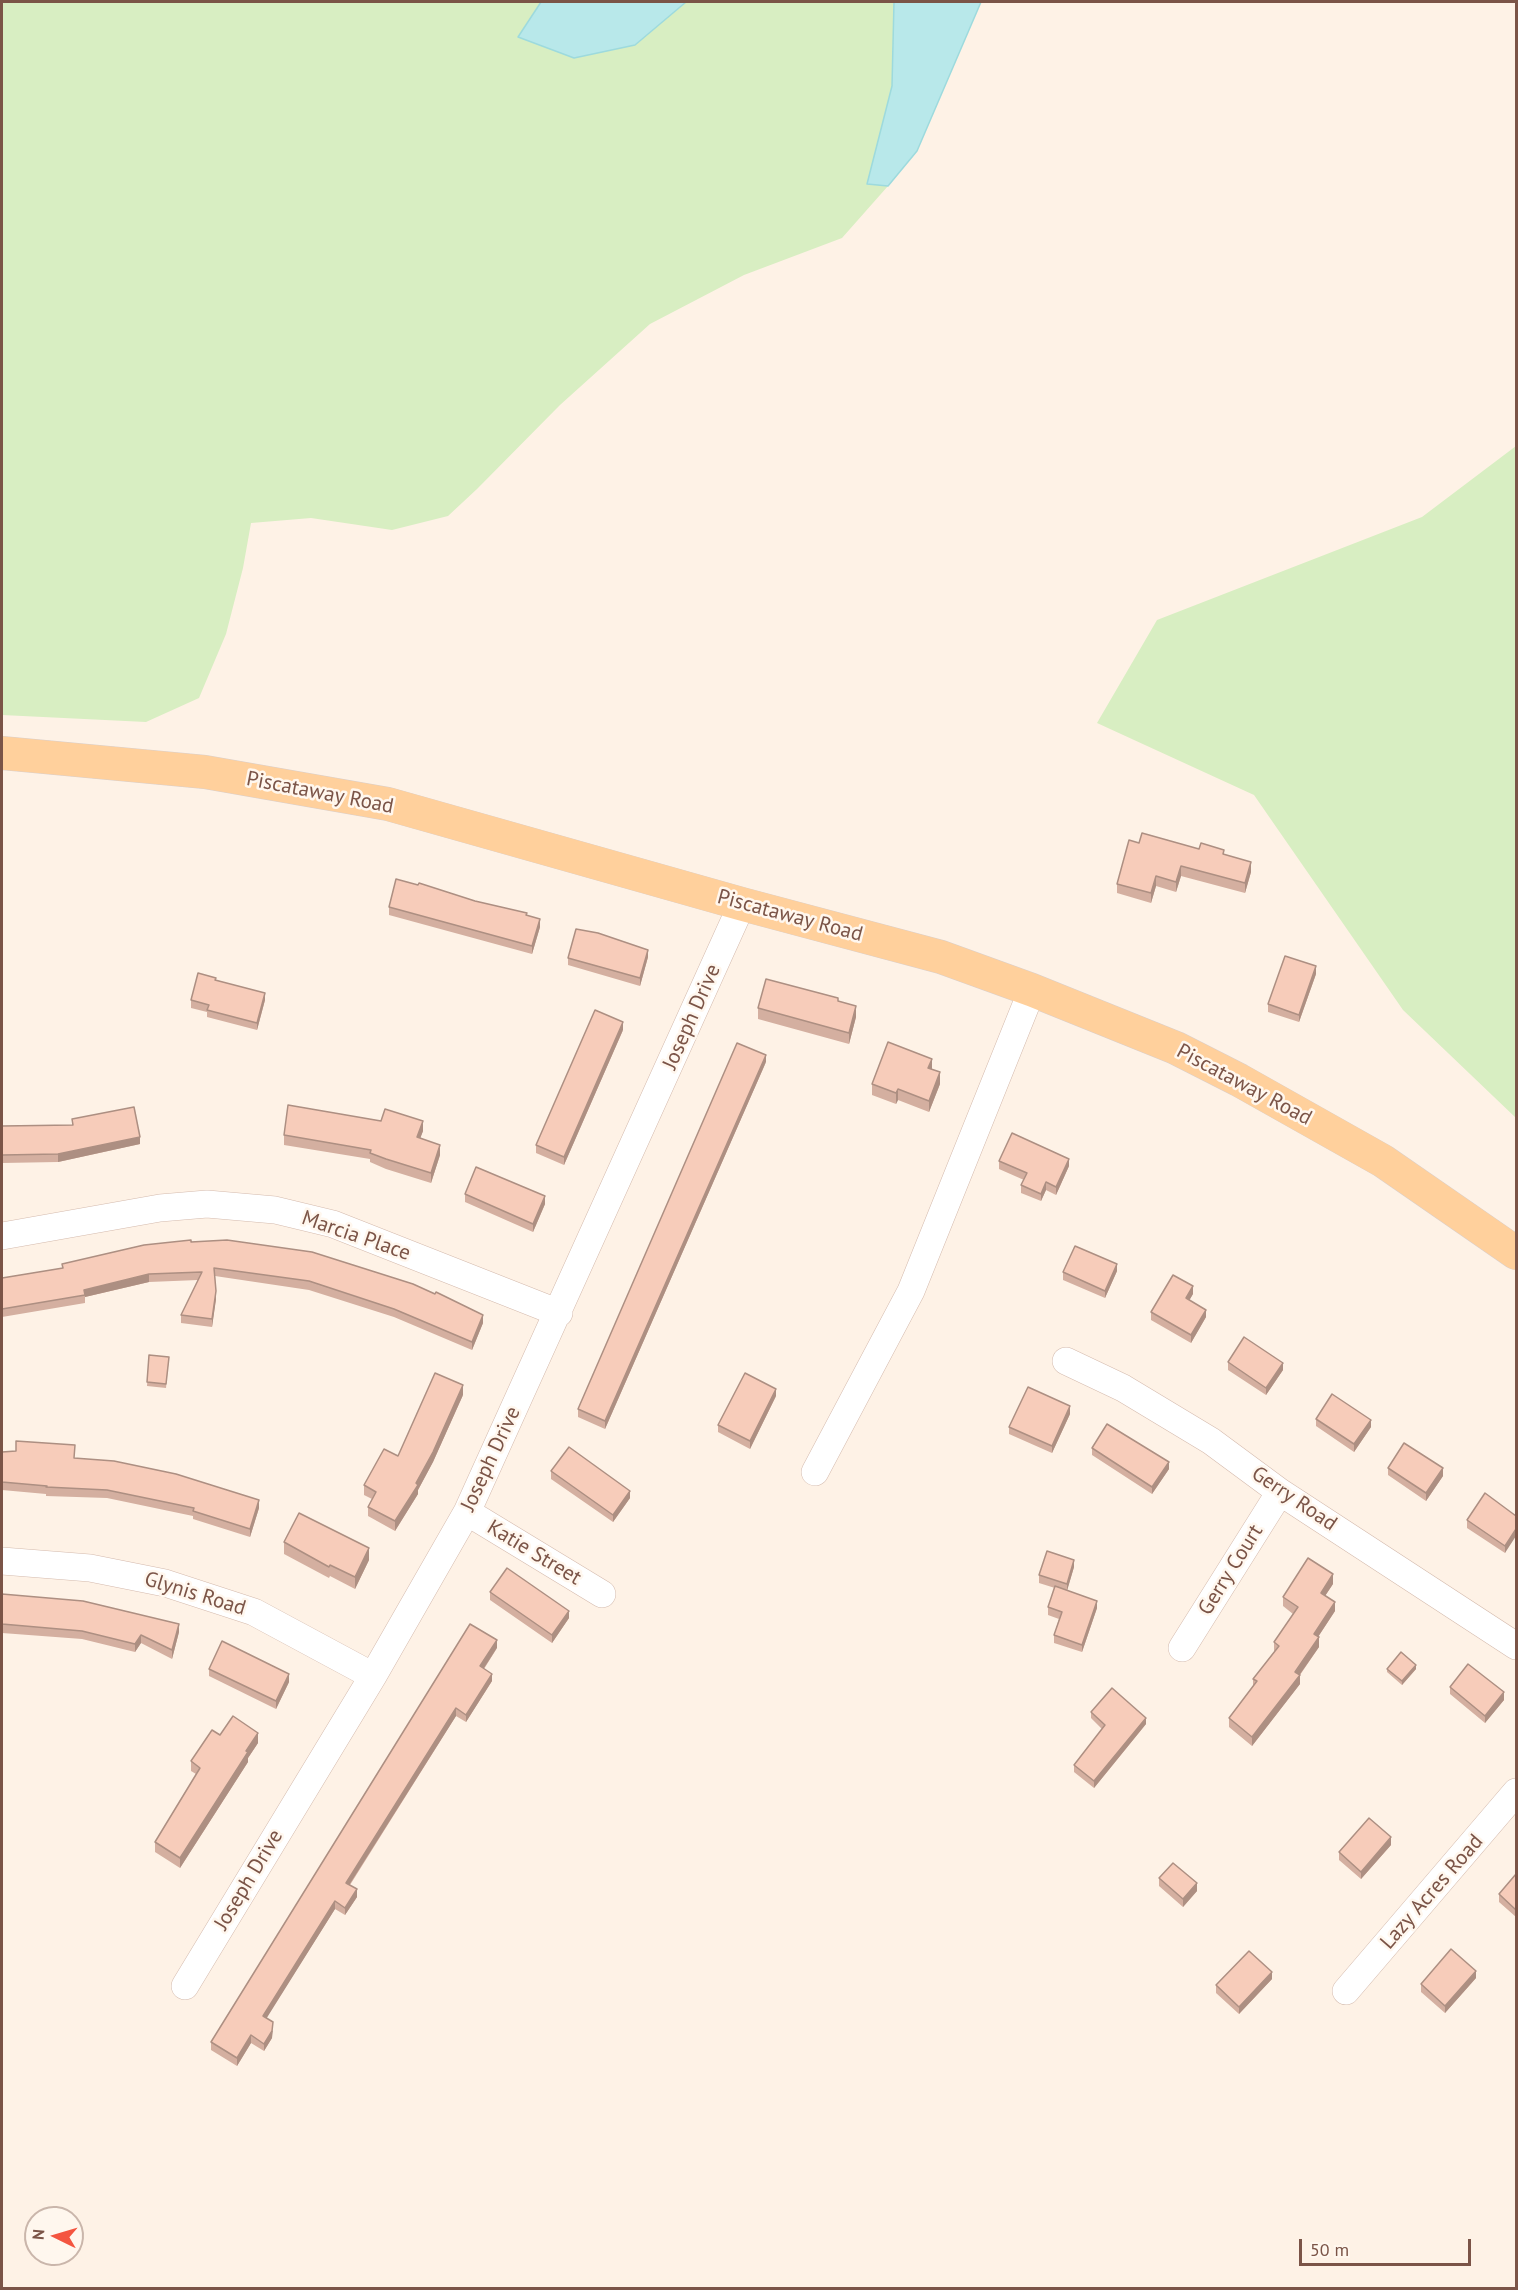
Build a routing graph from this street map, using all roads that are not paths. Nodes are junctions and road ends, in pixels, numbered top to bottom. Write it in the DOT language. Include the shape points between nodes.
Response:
graph roads {
  1 [pos="2,753"];
  2 [pos="742,904"];
  3 [pos="1032,990"];
  4 [pos="2,1236"];
  5 [pos="1516,1253"];
  6 [pos="559,1312"];
  7 [pos="1066,1360"];
  8 [pos="815,1472"];
  9 [pos="1280,1492"];
  10 [pos="466,1512"];
  11 [pos="2,1561"];
  12 [pos="602,1594"];
  13 [pos="1516,1646"];
  14 [pos="1182,1648"];
  15 [pos="373,1676"];
  16 [pos="1516,1792"];
  17 [pos="185,1986"];
  18 [pos="1346,1991"];
  1 -- 2 [label="main road, Piscataway Road" via="206,772 388,804"];
  2 -- 3 [label="main road, Piscataway Road" via="941,957"];
  2 -- 6 [label="street, Joseph Drive"];
  3 -- 5 [label="main road, Piscataway Road" via="1176,1048 1239,1080 1383,1161"];
  3 -- 8 [label="street" via="911,1291"];
  4 -- 6 [label="street, Marcia Place" via="160,1208 207,1204 275,1210 333,1224"];
  6 -- 10 [label="street, Joseph Drive"];
  7 -- 9 [label="street, Gerry Road" via="1123,1388 1201,1435"];
  9 -- 13 [label="street, Gerry Road"];
  9 -- 14 [label="street, Gerry Court"];
  10 -- 12 [label="street, Katie Street"];
  10 -- 15 [label="street, Joseph Drive"];
  11 -- 15 [label="street, Glynis Road" via="90,1568 165,1582 254,1612"];
  15 -- 17 [label="street, Joseph Drive"];
  16 -- 18 [label="street, Lazy Acres Road"];
}
